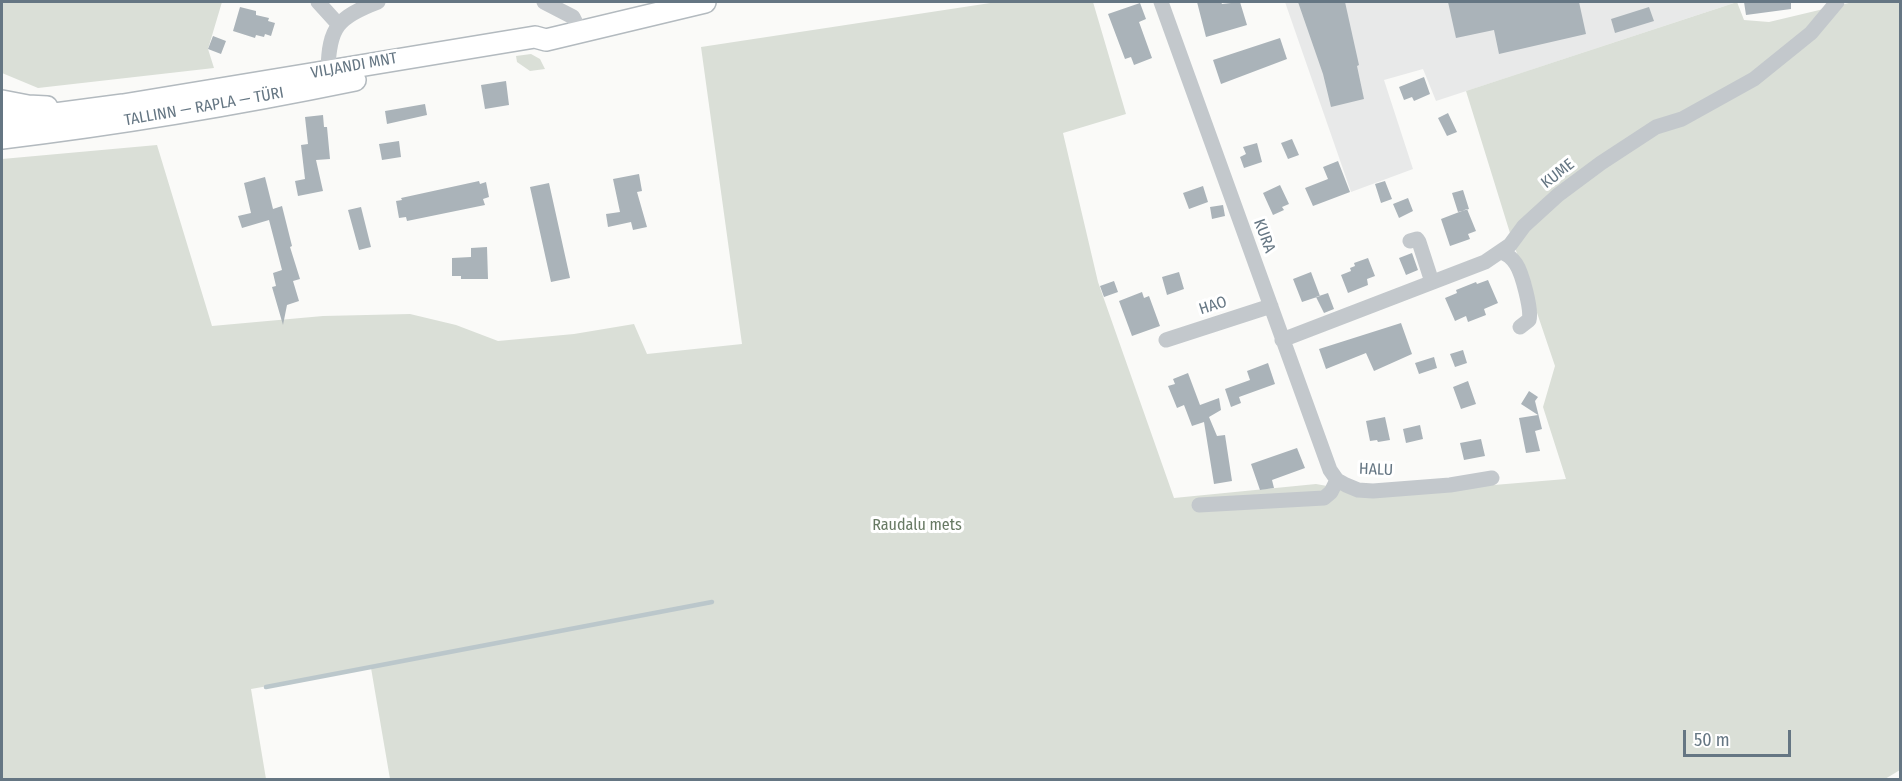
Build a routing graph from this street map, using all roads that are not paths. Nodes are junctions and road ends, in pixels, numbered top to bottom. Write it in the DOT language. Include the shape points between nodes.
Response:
graph roads {
  1 [pos="318,2"];
  2 [pos="378,2"];
  3 [pos="544,2"];
  4 [pos="705,2"];
  5 [pos="1161,2"];
  6 [pos="1838,2"];
  7 [pos="338,24"];
  8 [pos="580,31"];
  9 [pos="546,40"];
  10 [pos="328,70"];
  11 [pos="2,101"];
  12 [pos="123,105"];
  13 [pos="2,122"];
  14 [pos="2,138"];
  15 [pos="1410,241"];
  16 [pos="1501,252"];
  17 [pos="1432,282"];
  18 [pos="1270,306"];
  19 [pos="1520,327"];
  20 [pos="1166,340"];
  21 [pos="1282,340"];
  22 [pos="1492,478"];
  23 [pos="1337,480"];
  24 [pos="1199,505"];
  1 -- 7 [label="street"];
  2 -- 7 [label="street" via="355,11"];
  3 -- 8 [label="street" via="573,17"];
  4 -- 8 [label="main road, VILJANDI MNT"];
  5 -- 18 [label="street, KURA"];
  6 -- 16 [label="street, KUME" via="1811,33 1754,79 1682,119 1656,127 1601,163 1550,202"];
  7 -- 10 [label="street" via="331,39"];
  8 -- 9 [label="main road, VILJANDI MNT"];
  9 -- 10 [label="main road, VILJANDI MNT" via="535,37"];
  9 -- 14 [label="main road, TALLINN — RAPLA — TÜRI" via="533,46 264,98"];
  10 -- 12 [label="main road, VILJANDI MNT"];
  11 -- 12 [label="main road" via="28,106"];
  12 -- 13 [label="main road, VILJANDI MNT"];
  15 -- 17 [label="street" via="1419,242"];
  16 -- 17 [label="street, KUME"];
  16 -- 19 [label="street" via="1517,265 1530,310 1529,320"];
  17 -- 21 [label="street, KUME"];
  18 -- 20 [label="street, HAO"];
  18 -- 21 [label="street, KURA"];
  21 -- 23 [label="street, KURA"];
  22 -- 23 [label="street, HALU" via="1373,491 1358,490"];
  23 -- 24 [label="street, HALU" via="1324,498"];
}
